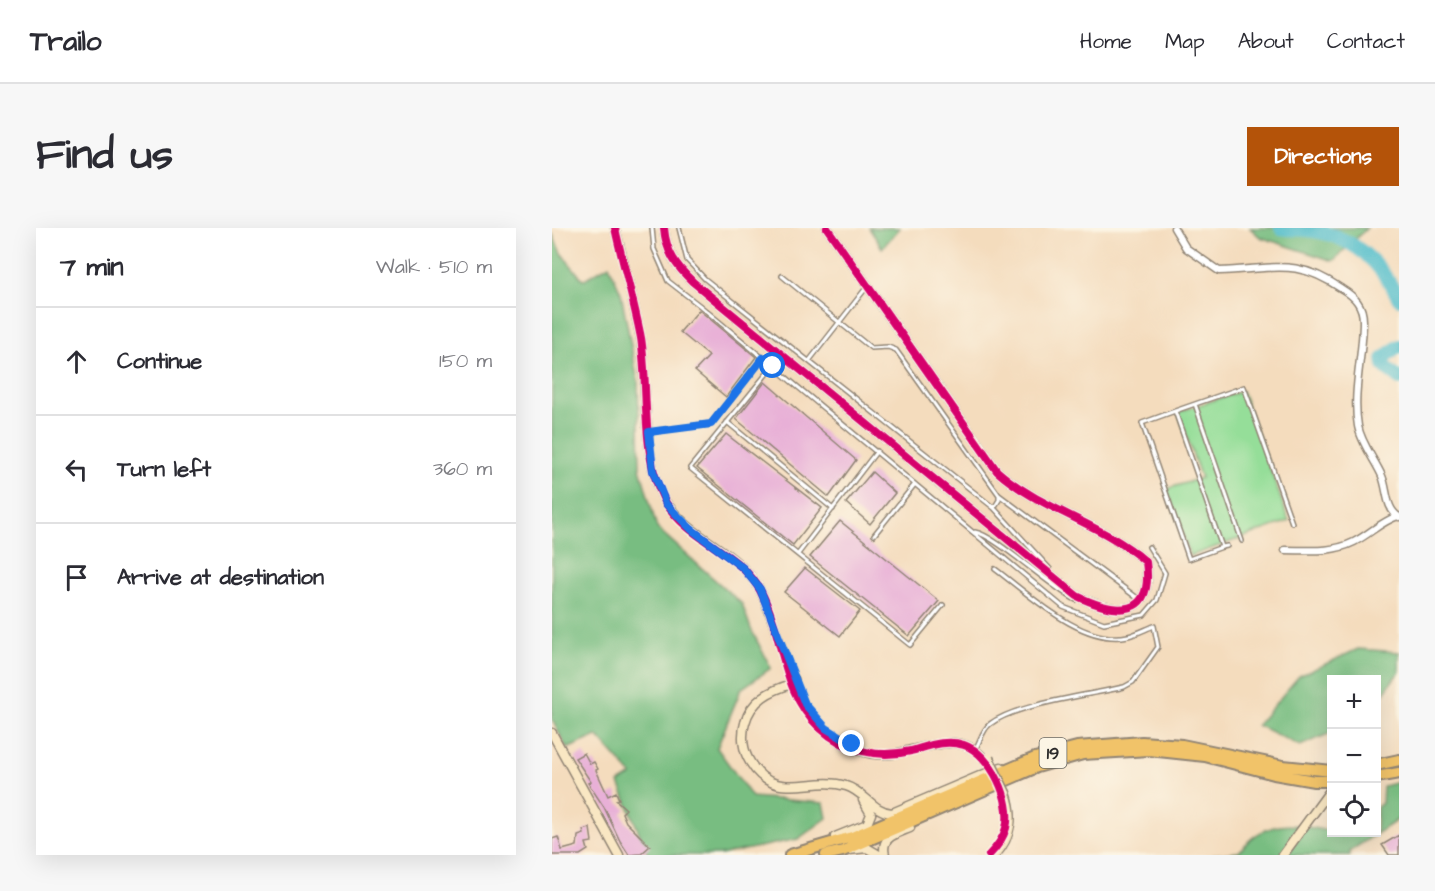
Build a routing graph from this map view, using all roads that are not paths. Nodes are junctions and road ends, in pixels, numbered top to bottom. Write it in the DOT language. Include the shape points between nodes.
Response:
graph roads {
  1 [pos="615,228"];
  2 [pos="652,228"];
  3 [pos="664,228"];
  4 [pos="679,228"];
  5 [pos="826,228"];
  6 [pos="1174,228"];
  7 [pos="782,276"];
  8 [pos="868,286"];
  9 [pos="840,322"];
  10 [pos="763,358"];
  11 [pos="809,361"];
  12 [pos="773,366"];
  13 [pos="1195,404"];
  14 [pos="1175,411"];
  15 [pos="727,422"];
  16 [pos="649,432"];
  17 [pos="877,452"];
  18 [pos="915,484"];
  19 [pos="999,495"];
  20 [pos="993,508"];
  21 [pos="833,509"];
  22 [pos="1398,516"];
  23 [pos="1292,523"];
  24 [pos="973,532"];
  25 [pos="874,535"];
  26 [pos="1242,541"];
  27 [pos="1149,547"];
  28 [pos="1285,549"];
  29 [pos="798,554"];
  30 [pos="995,569"];
  31 [pos="1063,584"];
  32 [pos="1141,601"];
  33 [pos="943,605"];
  34 [pos="1101,607"];
  35 [pos="792,680"];
  36 [pos="552,733"];
  37 [pos="976,749"];
  38 [pos="1035,758"];
  39 [pos="1399,760"];
  40 [pos="1381,764"];
  41 [pos="1327,771"];
  42 [pos="1397,773"];
  43 [pos="1381,779"];
  44 [pos="1314,781"];
  45 [pos="1327,781"];
  46 [pos="1004,794"];
  47 [pos="1327,794"];
  48 [pos="1327,798"];
  49 [pos="962,799"];
  50 [pos="1322,800"];
  51 [pos="806,851"];
  52 [pos="843,851"];
  53 [pos="619,855"];
  54 [pos="790,855"];
  55 [pos="826,855"];
  56 [pos="879,855"];
  57 [pos="885,855"];
  58 [pos="990,855"];
  59 [pos="995,855"];
  60 [pos="1283,855"];
  1 -- 16 [label="street" via="641,338"];
  2 -- 10 [label="lane" via="654,249 668,281"];
  3 -- 31 [label="street" via="665,242 675,265 693,282"];
  4 -- 11 [label="lane" via="687,260 705,279"];
  5 -- 8 [label="street"];
  6 -- 22 [label="street" via="1186,248 1219,271 1300,268 1323,276 1355,298 1363,322 1358,373 1359,430 1383,478 1388,503"];
  7 -- 9 [label="lane"];
  8 -- 9 [label="lane"];
  8 -- 32 [label="street" via="997,471 1019,490 1129,547 1146,562 1149,582"];
  9 -- 11 [label="lane"];
  9 -- 19 [label="lane" via="871,348 896,350"];
  10 -- 12 [label="lane"];
  10 -- 16 [label="lane" via="711,424"];
  11 -- 20 [label="lane"];
  12 -- 15 [label="lane"];
  12 -- 17 [label="lane"];
  13 -- 14 [label="lane"];
  13 -- 23 [label="lane" via="1244,387"];
  13 -- 26 [label="lane"];
  14 -- 14 [label="lane" via="1224,547 1189,559 1142,423"];
  15 -- 21 [label="lane"];
  15 -- 29 [label="lane" via="690,468"];
  16 -- 35 [label="street" via="653,471 666,504 691,529 743,568 760,589 786,652"];
  17 -- 18 [label="lane"];
  17 -- 21 [label="lane"];
  18 -- 24 [label="lane"];
  18 -- 25 [label="lane"];
  19 -- 20 [label="lane"];
  19 -- 32 [label="lane"];
  20 -- 31 [label="lane"];
  21 -- 29 [label="lane"];
  22 -- 28 [label="street" via="1340,548"];
  24 -- 27 [label="lane" via="1063,607 1104,623 1144,615 1157,600 1165,573"];
  24 -- 34 [label="lane" via="988,536 1071,597"];
  29 -- 33 [label="lane" via="910,645"];
  30 -- 37 [label="lane" via="1074,626 1102,637 1128,636 1154,626 1158,647 1133,682 1000,718 988,726"];
  31 -- 34 [label="street" via="1077,596"];
  32 -- 34 [label="street" via="1126,610"];
  35 -- 37 [label="street" via="809,718 842,744 861,752 892,754 952,742"];
  35 -- 38 [label="street" via="761,697 748,714 743,730 750,764 762,777 778,785 843,785 863,795 879,810 892,813 1026,756"];
  35 -- 51 [label="street" via="759,693 744,712 739,742 747,765 759,780 777,789 847,791 867,804 871,814 862,827 809,846"];
  36 -- 53 [label="street"];
  37 -- 46 [label="street, bridge" via="987,759"];
  38 -- 41 [label="highway, 19" via="1077,747 1142,742 1182,745 1291,768"];
  38 -- 51 [label="highway, 19" via="852,837"];
  39 -- 40 [label="highway"];
  42 -- 43 [label="highway"];
  44 -- 45 [label="highway, 19"];
  44 -- 49 [label="highway, 19" via="1205,756 1149,750 1100,752 1053,762"];
  44 -- 50 [label="street" via="1321,788"];
  46 -- 58 [label="street" via="1006,828"];
  46 -- 59 [label="street" via="1010,806 1010,829"];
  47 -- 50 [label="street"];
  48 -- 50 [label="street"];
  49 -- 52 [label="highway, 19"];
  49 -- 57 [label="street" via="890,837 883,846"];
  50 -- 60 [label="street"];
  51 -- 54 [label="highway, 19"];
  52 -- 55 [label="highway, 19"];
  52 -- 56 [label="street" via="867,848"];
}
